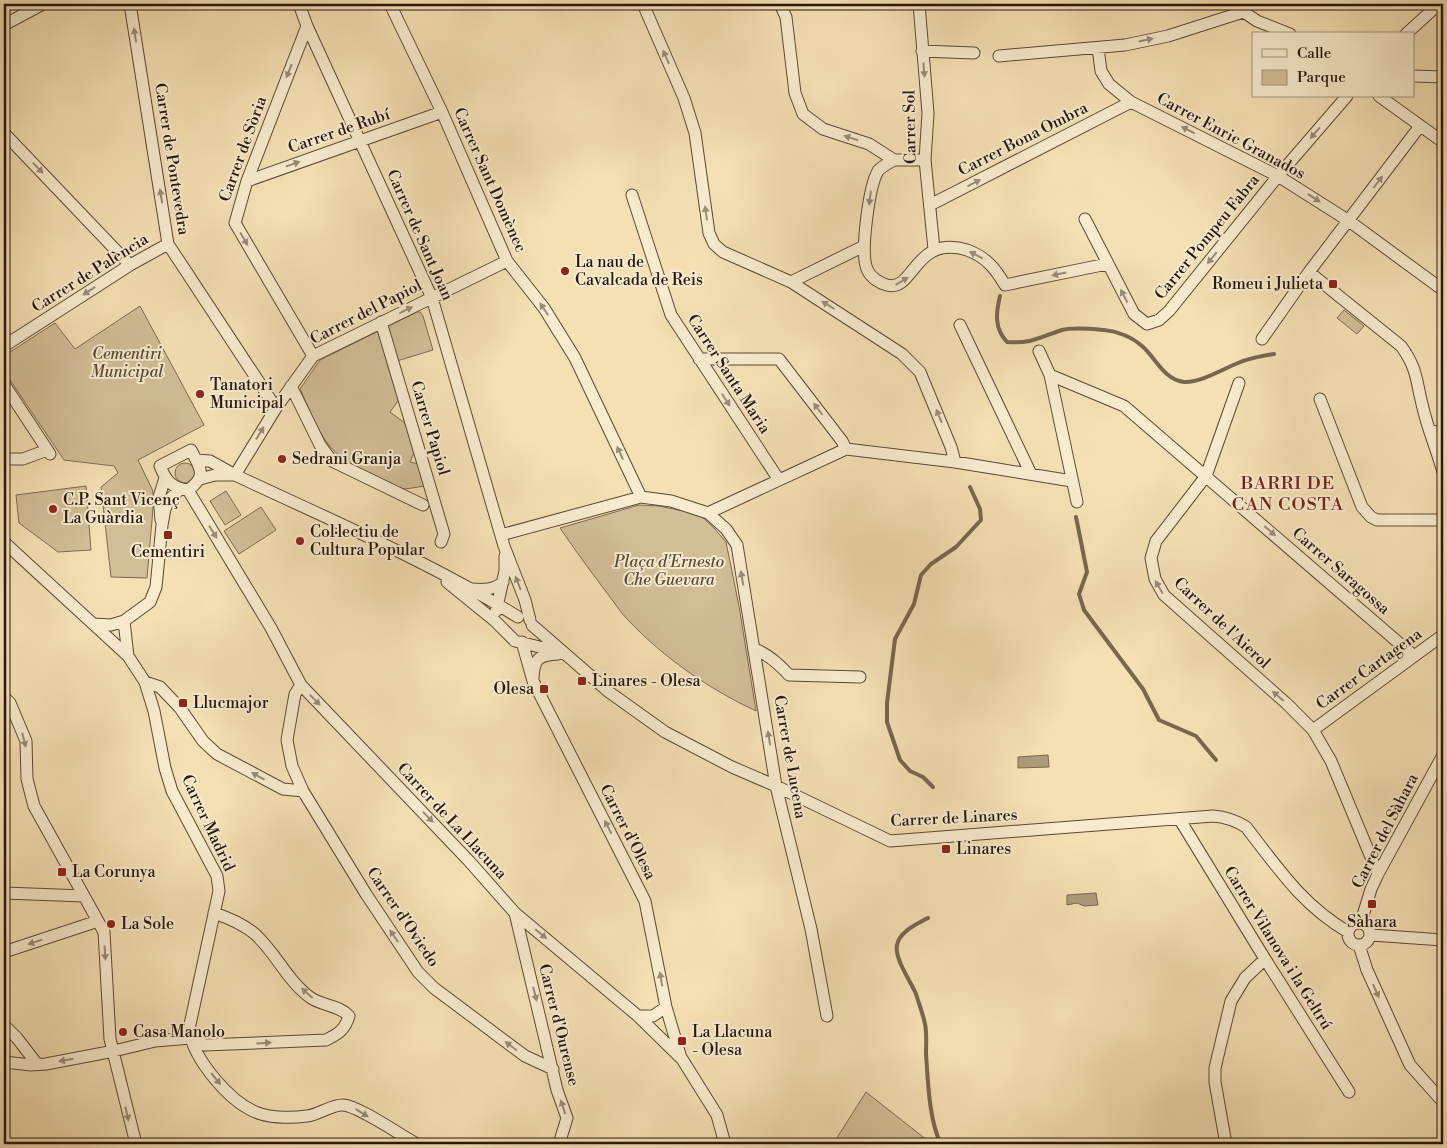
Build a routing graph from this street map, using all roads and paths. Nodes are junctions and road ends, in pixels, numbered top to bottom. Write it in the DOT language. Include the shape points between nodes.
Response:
graph roads {
  1 [pos="43,4"];
  2 [pos="130,4"];
  3 [pos="299,4"];
  4 [pos="390,4"];
  5 [pos="643,4"];
  6 [pos="780,4"];
  7 [pos="919,4"];
  8 [pos="1232,4"];
  9 [pos="1439,4"];
  10 [pos="1243,12"];
  11 [pos="4,24"];
  12 [pos="307,26"];
  13 [pos="1285,32"];
  14 [pos="1408,32"];
  15 [pos="1098,48"];
  16 [pos="922,51"];
  17 [pos="974,53"];
  18 [pos="1000,56"];
  19 [pos="1414,76"];
  20 [pos="1443,77"];
  21 [pos="1345,98"];
  22 [pos="1385,98"];
  23 [pos="1131,102"];
  24 [pos="442,112"];
  25 [pos="1420,126"];
  26 [pos="4,133"];
  27 [pos="361,141"];
  28 [pos="1443,142"];
  29 [pos="894,160"];
  30 [pos="925,160"];
  31 [pos="1278,176"];
  32 [pos="247,181"];
  33 [pos="632,195"];
  34 [pos="930,205"];
  35 [pos="1085,219"];
  36 [pos="1349,221"];
  37 [pos="168,244"];
  38 [pos="864,246"];
  39 [pos="934,249"];
  40 [pos="508,261"];
  41 [pos="130,264"];
  42 [pos="1107,264"];
  43 [pos="1309,272"];
  44 [pos="791,282"];
  45 [pos="1443,290"];
  46 [pos="432,298"];
  47 [pos="381,322"];
  48 [pos="960,325"];
  49 [pos="1262,339"];
  50 [pos="4,346"];
  51 [pos="1039,351"];
  52 [pos="313,356"];
  53 [pos="699,359"];
  54 [pos="1050,375"];
  55 [pos="1239,383"];
  56 [pos="4,384"];
  57 [pos="292,386"];
  58 [pos="1320,399"];
  59 [pos="276,408"];
  60 [pos="1430,431"];
  61 [pos="1443,433"];
  62 [pos="846,449"];
  63 [pos="1441,452"];
  64 [pos="4,459"];
  65 [pos="196,460"];
  66 [pos="955,462"];
  67 [pos="1443,472"];
  68 [pos="1031,474"];
  69 [pos="234,475"];
  70 [pos="1206,476"];
  71 [pos="165,478"];
  72 [pos="200,480"];
  73 [pos="779,480"];
  74 [pos="1072,481"];
  75 [pos="184,489"];
  76 [pos="641,497"];
  77 [pos="1077,502"];
  78 [pos="423,505"];
  79 [pos="708,513"];
  80 [pos="1443,520"];
  81 [pos="162,525"];
  82 [pos="503,540"];
  83 [pos="4,542"];
  84 [pos="441,542"];
  85 [pos="428,567"];
  86 [pos="503,582"];
  87 [pos="472,589"];
  88 [pos="498,604"];
  89 [pos="518,617"];
  90 [pos="124,621"];
  91 [pos="495,621"];
  92 [pos="531,622"];
  93 [pos="94,624"];
  94 [pos="509,634"];
  95 [pos="1443,635"];
  96 [pos="523,642"];
  97 [pos="755,649"];
  98 [pos="565,653"];
  99 [pos="128,656"];
  100 [pos="1414,656"];
  101 [pos="860,677"];
  102 [pos="533,681"];
  103 [pos="145,682"];
  104 [pos="301,686"];
  105 [pos="4,697"];
  106 [pos="1313,730"];
  107 [pos="1443,756"];
  108 [pos="776,786"];
  109 [pos="303,791"];
  110 [pos="1180,820"];
  111 [pos="1378,874"];
  112 [pos="4,894"];
  113 [pos="84,896"];
  114 [pos="515,912"];
  115 [pos="214,913"];
  116 [pos="98,921"];
  117 [pos="1360,922"];
  118 [pos="1348,932"];
  119 [pos="1371,935"];
  120 [pos="1443,940"];
  121 [pos="1359,945"];
  122 [pos="4,952"];
  123 [pos="1265,959"];
  124 [pos="666,1008"];
  125 [pos="638,1016"];
  126 [pos="827,1016"];
  127 [pos="4,1025"];
  128 [pos="191,1038"];
  129 [pos="114,1051"];
  130 [pos="682,1060"];
  131 [pos="4,1062"];
  132 [pos="37,1064"];
  133 [pos="553,1070"];
  134 [pos="1350,1092"];
  135 [pos="1443,1102"];
  136 [pos="136,1144"];
  137 [pos="417,1144"];
  138 [pos="560,1144"];
  139 [pos="725,1144"];
  140 [pos="1226,1144"];
  1 -- 11 [label="street"];
  37 -- 2 [label="street, Carrer de Pontevedra, one-way"];
  3 -- 12 [label="street, Carrer de Sant Joan"];
  4 -- 24 [label="street, Carrer Sant Domènec"];
  44 -- 5 [label="street, one-way" via="723,252 708,233 695,133 684,98"];
  29 -- 6 [label="street, one-way" via="870,144 823,129 803,114 795,94 786,17"];
  7 -- 16 [label="street, Carrer Sol"];
  8 -- 10 [label="street"];
  9 -- 14 [label="street"];
  10 -- 13 [label="street"];
  15 -- 10 [label="street, one-way" via="1168,36"];
  12 -- 27 [label="street, Carrer de Sant Joan"];
  12 -- 32 [label="street, Carrer de Sòria, one-way"];
  15 -- 18 [label="street"];
  15 -- 23 [label="street, Carrer Enric Granados" via="1100,71 1109,84"];
  16 -- 17 [label="street"];
  16 -- 30 [label="street, Carrer Sol, one-way" via="928,113"];
  19 -- 20 [label="street"];
  21 -- 31 [label="street, Carrer Pompeu Fabra, one-way"];
  22 -- 25 [label="street"];
  31 -- 23 [label="street, Carrer Enric Granados, one-way"];
  34 -- 23 [label="street, Carrer Bona Ombra, one-way"];
  24 -- 27 [label="street, Carrer de Rubí"];
  24 -- 40 [label="street, Carrer Sant Domènec"];
  25 -- 28 [label="street"];
  36 -- 25 [label="street, one-way"];
  26 -- 41 [label="street, one-way"];
  32 -- 27 [label="street, Carrer de Rubí, one-way"];
  27 -- 46 [label="street, Carrer de Sant Joan"];
  29 -- 30 [label="street"];
  29 -- 38 [label="street, one-way" via="879,170 870,190"];
  30 -- 34 [label="street, Carrer Sol"];
  31 -- 36 [label="street, Carrer Enric Granados, one-way"];
  31 -- 42 [label="street, Carrer Pompeu Fabra, one-way" via="1170,311 1159,320 1147,324 1134,314"];
  32 -- 52 [label="street, Carrer de Sòria, one-way" via="235,223"];
  33 -- 53 [label="street, Carrer Santa Maria" via="671,315"];
  34 -- 39 [label="street, Carrer Sol"];
  35 -- 42 [label="street"];
  36 -- 43 [label="street"];
  36 -- 45 [label="street, Carrer Enric Granados"];
  37 -- 41 [label="street, Carrer de Palència"];
  37 -- 59 [label="street, Carrer de Pontevedra"];
  38 -- 39 [label="street, one-way" via="867,268 877,281 889,286 900,284"];
  38 -- 44 [label="street"];
  42 -- 39 [label="street, one-way" via="1005,285 995,268 977,254 953,246"];
  40 -- 46 [label="street, Carrer del Papiol"];
  76 -- 40 [label="street, Carrer Sant Domènec, one-way" via="575,358 544,308"];
  41 -- 50 [label="street, Carrer de Palència, one-way"];
  43 -- 49 [label="street"];
  43 -- 60 [label="street" via="1401,346 1414,366"];
  66 -- 44 [label="street, one-way" via="920,372 902,354"];
  47 -- 46 [label="street, Carrer del Papiol, one-way"];
  46 -- 82 [label="street, Carrer de Sant Joan"];
  47 -- 52 [label="street, Carrer del Papiol"];
  47 -- 84 [label="street, Carrer Papiol" via="444,534"];
  48 -- 68 [label="street"];
  51 -- 54 [label="street"];
  52 -- 57 [label="street, Carrer del Papiol"];
  62 -- 53 [label="street, one-way" via="779,359"];
  53 -- 73 [label="street, Carrer Santa Maria, one-way"];
  54 -- 70 [label="street, Carrer Saragossa" via="1124,406"];
  54 -- 74 [label="street"];
  55 -- 70 [label="street, Carrer de l'Aierol"];
  56 -- 64 [label="street" via="48,452 23,459"];
  57 -- 59 [label="street, Carrer del Papiol"];
  57 -- 78 [label="street" via="320,445 332,461"];
  58 -- 80 [label="street" via="1362,507 1371,518"];
  69 -- 59 [label="street, Carrer del Papiol, one-way"];
  60 -- 61 [label="street"];
  60 -- 63 [label="street"];
  62 -- 66 [label="street"];
  62 -- 73 [label="street"];
  63 -- 67 [label="street"];
  65 -- 69 [label="street" via="210,461"];
  65 -- 71 [label="street" via="191,450 160,466"];
  65 -- 72 [label="street" via="201,470"];
  66 -- 68 [label="street"];
  68 -- 74 [label="street"];
  69 -- 72 [label="street" via="215,475"];
  69 -- 85 [label="street"];
  70 -- 100 [label="street, Carrer Saragossa, one-way"];
  106 -- 70 [label="street, Carrer de l'Aierol, one-way" via="1164,595 1155,580 1152,558 1156,541"];
  71 -- 75 [label="street"];
  71 -- 81 [label="street" via="159,497"];
  72 -- 75 [label="street"];
  73 -- 79 [label="street"];
  74 -- 77 [label="street"];
  75 -- 81 [label="street" via="169,500"];
  75 -- 104 [label="street, Carrer de La Llacuna, one-way" via="271,628"];
  76 -- 79 [label="street" via="671,500"];
  76 -- 82 [label="street"];
  97 -- 79 [label="street, Carrer de Lucena, one-way" via="737,545 726,529"];
  81 -- 90 [label="street" via="154,596"];
  82 -- 86 [label="street, Carrer de Sant Joan"];
  92 -- 82 [label="street, Carrer de Sant Joan, one-way"];
  83 -- 93 [label="street, Carrer Madrid"];
  85 -- 87 [label="street"];
  85 -- 91 [label="street"];
  86 -- 87 [label="street" via="489,589"];
  86 -- 88 [label="street, Carrer de Sant Joan"];
  87 -- 88 [label="street"];
  88 -- 89 [label="street"];
  88 -- 91 [label="street, Carrer de Sant Joan"];
  89 -- 92 [label="street"];
  89 -- 94 [label="street" via="509,624"];
  90 -- 93 [label="street" via="111,625"];
  90 -- 99 [label="street, Carrer Madrid"];
  91 -- 94 [label="street"];
  92 -- 96 [label="street" via="533,633"];
  92 -- 98 [label="street, Carrer de Linares"];
  93 -- 99 [label="street, Carrer Madrid"];
  94 -- 96 [label="street"];
  95 -- 100 [label="street, Carrer Cartagena"];
  96 -- 98 [label="street, Carrer de Linares"];
  96 -- 102 [label="street, Carrer d'Olesa"];
  97 -- 101 [label="street" via="765,653 789,675"];
  108 -- 97 [label="street, Carrer de Lucena, one-way"];
  98 -- 102 [label="street" via="541,657 534,666"];
  98 -- 108 [label="street, Carrer de Linares" via="609,692 665,732"];
  99 -- 103 [label="street, Carrer Madrid"];
  100 -- 106 [label="street, Carrer Cartagena"];
  124 -- 102 [label="street, Carrer d'Olesa, one-way" via="645,902"];
  109 -- 103 [label="street, one-way" via="282,789 217,754 180,708 160,688"];
  103 -- 115 [label="street, Carrer Madrid" via="172,791 217,876 219,891"];
  104 -- 109 [label="street, Carrer d'Oviedo" via="295,694 287,740 292,766"];
  104 -- 114 [label="street, Carrer de La Llacuna, one-way"];
  105 -- 113 [label="street, one-way" via="26,741 27,779 34,806"];
  106 -- 111 [label="street, Carrer de l'Aierol" via="1331,761"];
  107 -- 111 [label="street, Carrer del Sàhara"];
  108 -- 110 [label="street, Carrer de Linares" via="890,842"];
  108 -- 126 [label="street, Carrer de Lucena" via="811,929"];
  133 -- 109 [label="street, Carrer d'Oviedo, one-way" via="524,1056 434,988 418,972"];
  110 -- 118 [label="street, Carrer de Linares" via="1225,817 1246,827 1296,891 1329,921"];
  110 -- 123 [label="street, Carrer Vilanova i la Geltrú"];
  111 -- 117 [label="street, Carrer del Sàhara"];
  112 -- 113 [label="street"];
  113 -- 116 [label="street"];
  114 -- 125 [label="street, Carrer de La Llacuna, one-way"];
  114 -- 133 [label="street, Carrer d'Ourense, one-way"];
  115 -- 128 [label="street, Carrer Madrid" via="189,1029"];
  128 -- 115 [label="street, one-way" via="205,1045 326,1040 340,1034 349,1016 312,999 255,934 232,919"];
  116 -- 122 [label="street, one-way"];
  116 -- 129 [label="street, one-way" via="104,932 110,1039"];
  117 -- 118 [label="street" via="1353,924"];
  117 -- 119 [label="street" via="1368,927"];
  118 -- 121 [label="street" via="1351,942"];
  119 -- 120 [label="street"];
  119 -- 121 [label="street" via="1366,943"];
  121 -- 135 [label="street, one-way" via="1410,1065"];
  123 -- 134 [label="street, Carrer Vilanova i la Geltrú"];
  123 -- 140 [label="street" via="1245,978 1231,1001 1215,1068"];
  124 -- 125 [label="street" via="654,1016"];
  124 -- 130 [label="street, Carrer d'Olesa"];
  125 -- 130 [label="street, Carrer de La Llacuna"];
  127 -- 132 [label="street"];
  128 -- 129 [label="street" via="155,1041"];
  128 -- 137 [label="street, one-way" via="203,1062 222,1086 260,1114 307,1116 342,1104 357,1108"];
  129 -- 132 [label="street, one-way"];
  129 -- 136 [label="street, one-way"];
  130 -- 139 [label="street, Carrer de La Llacuna" via="717,1115"];
  131 -- 132 [label="street"];
  138 -- 133 [label="street, Carrer d'Ourense, one-way" via="567,1118"];
}
